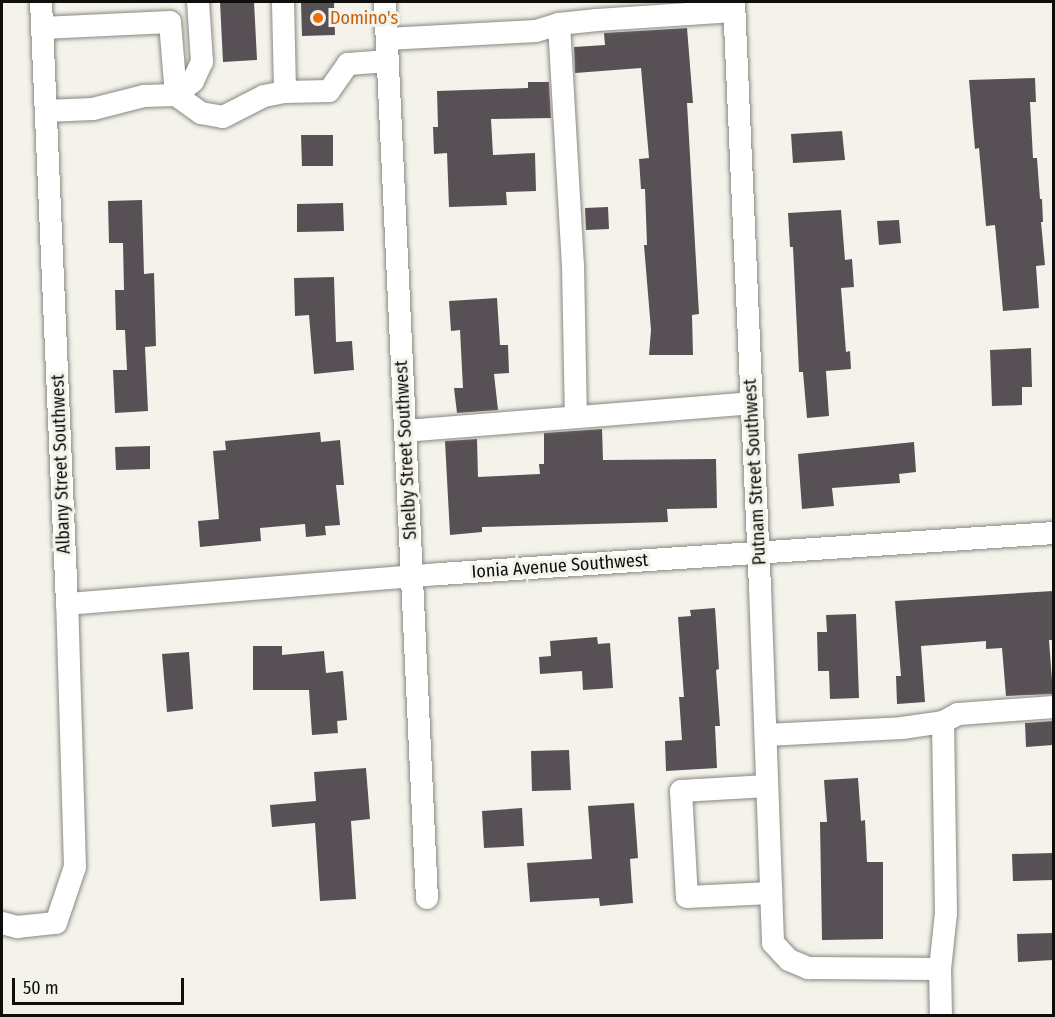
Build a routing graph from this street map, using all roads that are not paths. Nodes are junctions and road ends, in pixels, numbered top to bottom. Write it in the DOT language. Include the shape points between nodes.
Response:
graph roads {
  1 [pos="41,2"];
  2 [pos="198,2"];
  3 [pos="283,2"];
  4 [pos="385,2"];
  5 [pos="734,6"];
  6 [pos="559,24"];
  7 [pos="42,28"];
  8 [pos="387,39"];
  9 [pos="388,62"];
  10 [pos="285,92"];
  11 [pos="176,95"];
  12 [pos="46,111"];
  13 [pos="752,403"];
  14 [pos="576,417"];
  15 [pos="405,431"];
  16 [pos="1053,533"];
  17 [pos="759,552"];
  18 [pos="411,576"];
  19 [pos="67,604"];
  20 [pos="1053,707"];
  21 [pos="943,722"];
  22 [pos="765,735"];
  23 [pos="767,786"];
  24 [pos="771,893"];
  25 [pos="427,898"];
  26 [pos="2,923"];
  27 [pos="940,969"];
  28 [pos="941,1016"];
  1 -- 7 [label="street, Albany Street Southwest"];
  2 -- 11 [label="street" via="202,62 194,81"];
  3 -- 10 [label="street"];
  4 -- 8 [label="street, Shelby Street Southwest"];
  5 -- 6 [label="street"];
  5 -- 13 [label="street, Putnam Street Southwest"];
  6 -- 8 [label="street" via="536,31"];
  6 -- 14 [label="street" via="573,265"];
  7 -- 11 [label="street" via="170,22"];
  7 -- 12 [label="street, Albany Street Southwest"];
  8 -- 9 [label="street, Shelby Street Southwest"];
  9 -- 10 [label="street" via="348,64 329,91"];
  9 -- 15 [label="street, Shelby Street Southwest"];
  10 -- 11 [label="street" via="264,96 223,117 201,113"];
  11 -- 12 [label="street" via="144,96 93,109"];
  12 -- 19 [label="street, Albany Street Southwest"];
  13 -- 14 [label="street"];
  13 -- 17 [label="street, Putnam Street Southwest"];
  14 -- 15 [label="street"];
  15 -- 18 [label="street, Shelby Street Southwest"];
  16 -- 17 [label="street, Ionia Avenue Southwest"];
  17 -- 18 [label="street, Ionia Avenue Southwest"];
  17 -- 22 [label="street, Putnam Street Southwest"];
  18 -- 19 [label="street, Ionia Avenue Southwest"];
  18 -- 25 [label="street, Shelby Street Southwest"];
  19 -- 26 [label="street, Albany Street Southwest" via="75,867 56,923 17,927"];
  20 -- 21 [label="street" via="958,714"];
  21 -- 22 [label="street"];
  21 -- 27 [label="street" via="946,913"];
  22 -- 23 [label="street, Putnam Street Southwest"];
  23 -- 24 [label="street, Putnam Street Southwest"];
  23 -- 24 [label="street" via="681,791 687,897"];
  24 -- 27 [label="street, Putnam Street Southwest" via="772,943 789,960 808,968"];
  27 -- 28 [label="street"];
}
